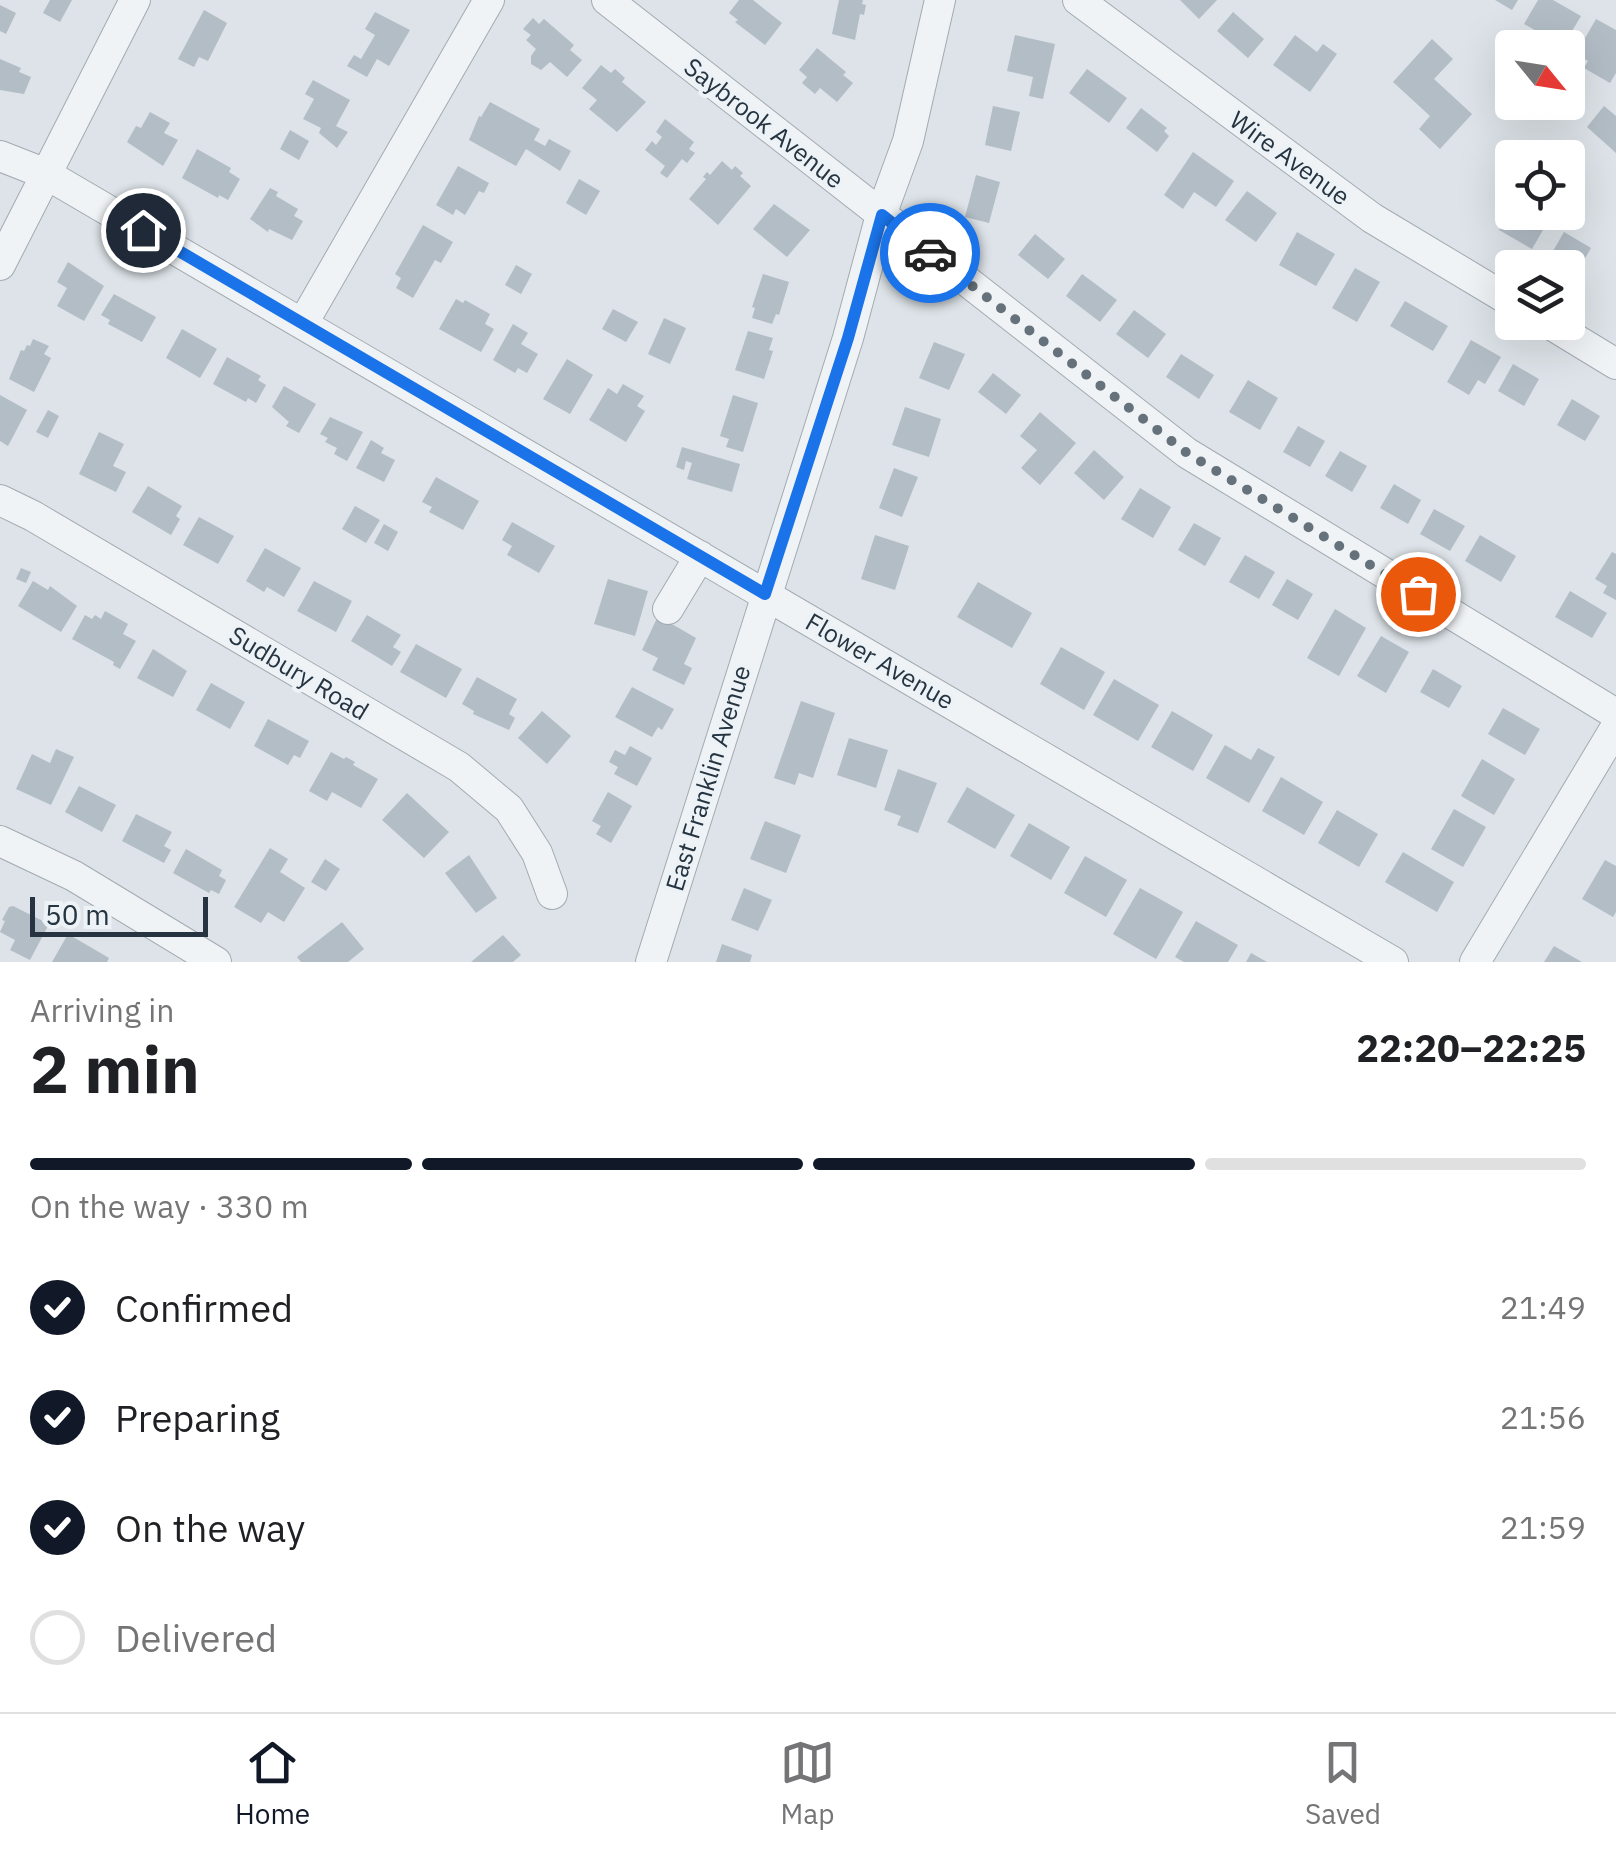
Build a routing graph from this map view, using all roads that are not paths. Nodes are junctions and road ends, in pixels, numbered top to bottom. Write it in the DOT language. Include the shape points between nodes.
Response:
graph roads {
  1 [pos="134,0"];
  2 [pos="489,0"];
  3 [pos="607,0"];
  4 [pos="940,0"];
  5 [pos="1078,0"];
  6 [pos="0,156"];
  7 [pos="46,174"];
  8 [pos="882,215"];
  9 [pos="0,265"];
  10 [pos="1495,292"];
  11 [pos="303,323"];
  12 [pos="1576,340"];
  13 [pos="1616,364"];
  14 [pos="0,500"];
  15 [pos="700,556"];
  16 [pos="765,594"];
  17 [pos="668,609"];
  18 [pos="1616,714"];
  19 [pos="1616,727"];
  20 [pos="0,841"];
  21 [pos="552,894"];
  22 [pos="216,962"];
  23 [pos="651,962"];
  24 [pos="1394,962"];
  25 [pos="1475,962"];
  1 -- 7 [label="street"];
  2 -- 11 [label="street"];
  3 -- 8 [label="street, Saybrook Avenue"];
  4 -- 8 [label="street, East Franklin Avenue" via="908,141"];
  5 -- 10 [label="street, Wire Avenue" via="1372,218"];
  6 -- 7 [label="street, Flower Avenue"];
  7 -- 9 [label="street"];
  7 -- 11 [label="street, Flower Avenue"];
  8 -- 16 [label="street, East Franklin Avenue"];
  8 -- 18 [label="street, Saybrook Avenue" via="1187,453"];
  11 -- 15 [label="street, Flower Avenue"];
  12 -- 13 [label="street"];
  14 -- 21 [label="street, Sudbury Road" via="459,767 509,809 537,852"];
  15 -- 16 [label="street, Flower Avenue"];
  15 -- 17 [label="street"];
  16 -- 23 [label="street, East Franklin Avenue"];
  16 -- 24 [label="street, Flower Avenue"];
  19 -- 25 [label="street"];
  20 -- 22 [label="street" via="74,876"];
}
